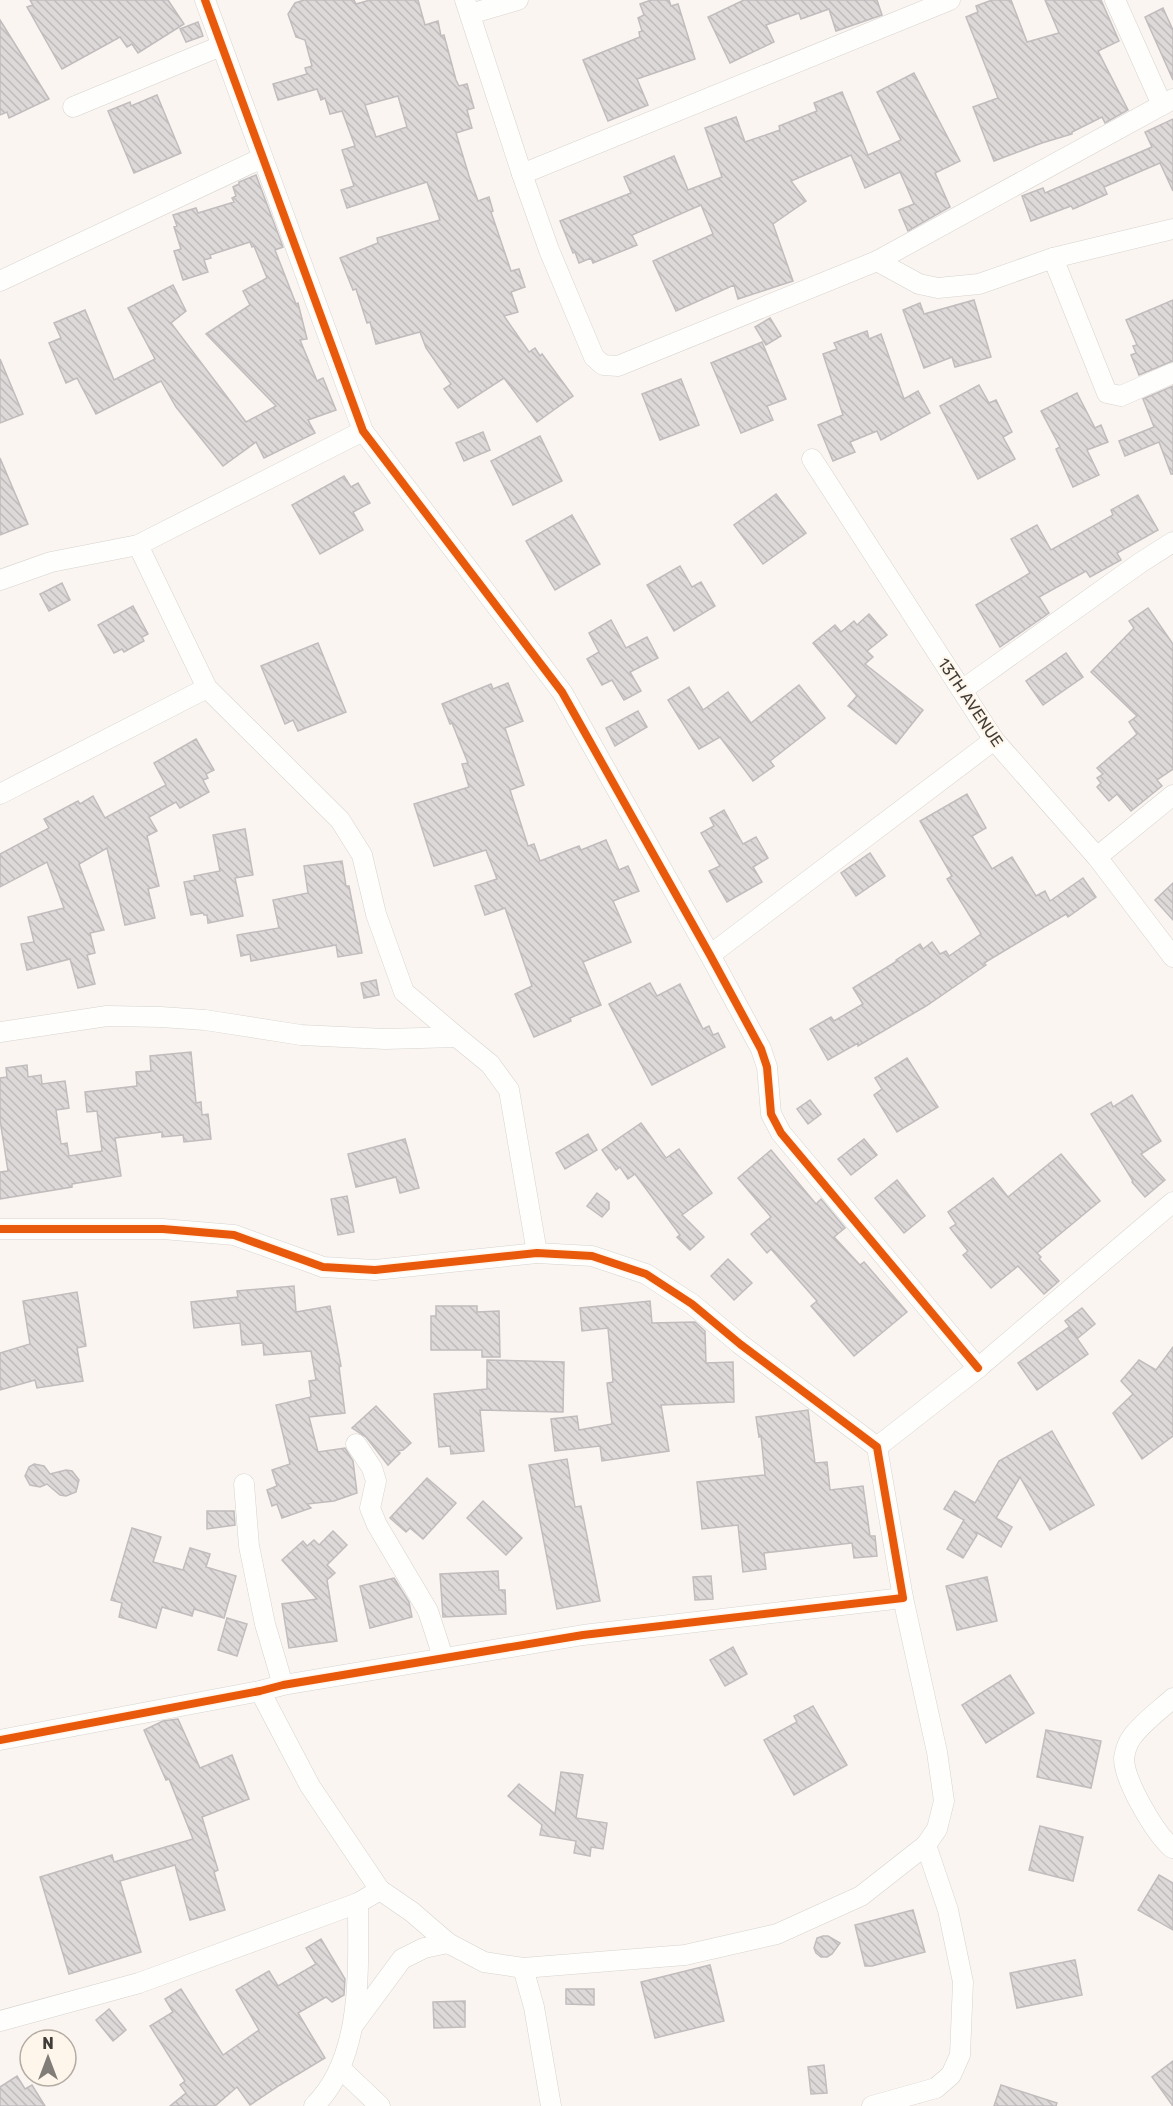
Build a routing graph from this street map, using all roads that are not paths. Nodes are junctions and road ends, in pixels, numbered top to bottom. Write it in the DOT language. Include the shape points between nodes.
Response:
graph roads {
  1 [pos="205,0"];
  2 [pos="518,0"];
  3 [pos="950,0"];
  4 [pos="1115,0"];
  5 [pos="467,7"];
  6 [pos="222,46"];
  7 [pos="1167,102"];
  8 [pos="73,107"];
  9 [pos="262,158"];
  10 [pos="522,174"];
  11 [pos="1173,229"];
  12 [pos="1053,258"];
  13 [pos="878,261"];
  14 [pos="0,281"];
  15 [pos="1173,373"];
  16 [pos="363,431"];
  17 [pos="812,459"];
  18 [pos="1173,542"];
  19 [pos="138,545"];
  20 [pos="0,580"];
  21 [pos="207,688"];
  22 [pos="962,690"];
  23 [pos="994,740"];
  24 [pos="0,794"];
  25 [pos="1173,795"];
  26 [pos="1097,857"];
  27 [pos="710,955"];
  28 [pos="1173,957"];
  29 [pos="0,1032"];
  30 [pos="457,1037"];
  31 [pos="1173,1202"];
  32 [pos="0,1229"];
  33 [pos="537,1253"];
  34 [pos="978,1368"];
  35 [pos="356,1444"];
  36 [pos="876,1446"];
  37 [pos="244,1484"];
  38 [pos="903,1598"];
  39 [pos="443,1657"];
  40 [pos="283,1685"];
  41 [pos="260,1691"];
  42 [pos="1173,1698"];
  43 [pos="0,1740"];
  44 [pos="926,1845"];
  45 [pos="1172,1848"];
  46 [pos="380,1890"];
  47 [pos="358,1903"];
  48 [pos="448,1943"];
  49 [pos="523,1968"];
  50 [pos="0,2021"];
  51 [pos="352,2026"];
  52 [pos="340,2068"];
  53 [pos="314,2106"];
  54 [pos="380,2106"];
  55 [pos="551,2106"];
  56 [pos="872,2106"];
  1 -- 6 [label="street"];
  2 -- 5 [label="street"];
  3 -- 10 [label="street"];
  4 -- 7 [label="street"];
  5 -- 10 [label="street"];
  6 -- 8 [label="street"];
  6 -- 9 [label="street"];
  7 -- 13 [label="street"];
  9 -- 14 [label="street"];
  9 -- 16 [label="street"];
  10 -- 13 [label="street" via="594,357 603,365 618,366"];
  11 -- 12 [label="street"];
  12 -- 13 [label="street" via="979,285 938,288 919,284"];
  12 -- 15 [label="street" via="1107,393 1121,396"];
  16 -- 19 [label="street"];
  16 -- 27 [label="street" via="562,692"];
  17 -- 22 [label="street, 13TH AVENUE"];
  18 -- 22 [label="street"];
  19 -- 20 [label="street" via="51,562"];
  19 -- 21 [label="street"];
  21 -- 24 [label="street"];
  21 -- 30 [label="street" via="340,820 362,855 376,914 404,992"];
  22 -- 23 [label="street, 13TH AVENUE"];
  23 -- 26 [label="street, 13TH AVENUE"];
  23 -- 27 [label="street"];
  25 -- 26 [label="street"];
  26 -- 28 [label="street, 13TH AVENUE"];
  27 -- 34 [label="street" via="761,1050 767,1067 771,1114 781,1133"];
  29 -- 30 [label="street" via="107,1016 150,1016 301,1035"];
  30 -- 33 [label="street" via="489,1064 509,1090"];
  31 -- 34 [label="street"];
  32 -- 33 [label="street" via="163,1229 234,1235 323,1267 375,1270"];
  33 -- 36 [label="street" via="592,1256 646,1274 692,1304"];
  34 -- 36 [label="street"];
  35 -- 39 [label="street" via="376,1481 370,1508 428,1611"];
  36 -- 38 [label="street"];
  37 -- 40 [label="street" via="249,1546"];
  38 -- 39 [label="street" via="583,1635"];
  38 -- 44 [label="street" via="945,1802 937,1829"];
  39 -- 40 [label="street"];
  40 -- 41 [label="street"];
  41 -- 43 [label="street"];
  41 -- 46 [label="street" via="310,1786"];
  42 -- 45 [label="street" via="1132,1737 1124,1760 1151,1823"];
  44 -- 49 [label="street" via="861,1896 777,1934 685,1955"];
  44 -- 56 [label="street" via="948,1910 963,1982 960,2055 951,2075 936,2088"];
  46 -- 47 [label="street"];
  46 -- 48 [label="street"];
  47 -- 50 [label="street" via="139,1983"];
  47 -- 51 [label="street" via="358,1966"];
  48 -- 49 [label="street" via="484,1962"];
  48 -- 51 [label="street" via="424,1948 402,1959"];
  49 -- 55 [label="street" via="534,2007"];
  51 -- 52 [label="street"];
  52 -- 53 [label="street"];
  52 -- 54 [label="street"];
}
